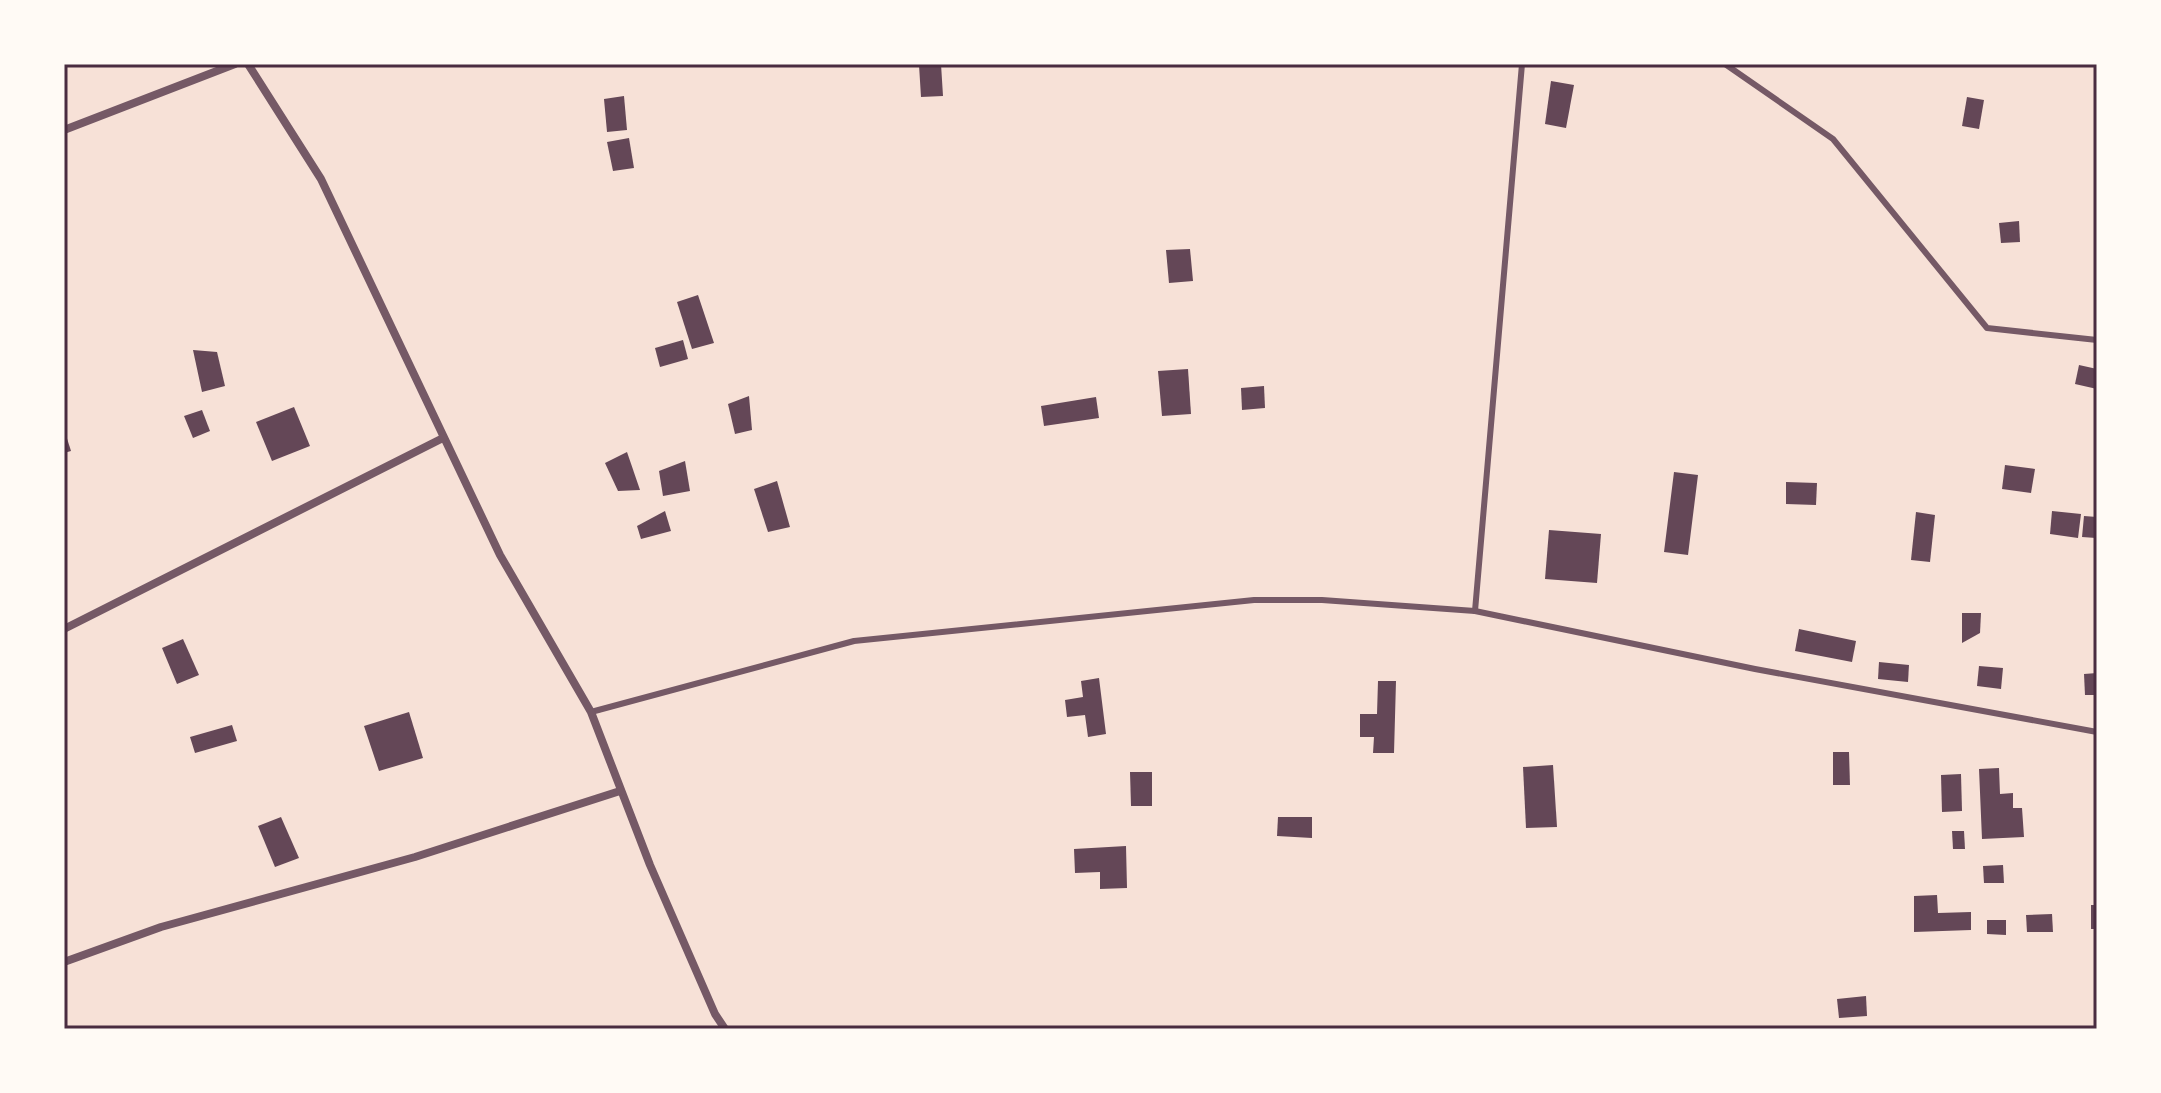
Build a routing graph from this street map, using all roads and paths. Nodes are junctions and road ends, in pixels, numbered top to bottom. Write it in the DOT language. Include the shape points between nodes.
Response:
graph roads {
  1 [pos="235,64"];
  2 [pos="248,64"];
  3 [pos="1522,64"];
  4 [pos="1725,64"];
  5 [pos="64,130"];
  6 [pos="2097,340"];
  7 [pos="443,438"];
  8 [pos="1475,611"];
  9 [pos="64,629"];
  10 [pos="591,712"];
  11 [pos="2097,732"];
  12 [pos="620,791"];
  13 [pos="64,962"];
  14 [pos="725,1029"];
  1 -- 5 [label="street"];
  2 -- 7 [label="street" via="321,179"];
  3 -- 8 [label="lane"];
  4 -- 6 [label="lane" via="1833,139 1987,328"];
  7 -- 9 [label="street"];
  7 -- 10 [label="street" via="500,555"];
  8 -- 10 [label="lane" via="1254,600 854,641"];
  8 -- 11 [label="lane"];
  10 -- 12 [label="street"];
  12 -- 13 [label="street" via="415,857 161,927"];
  12 -- 14 [label="street"];
}
